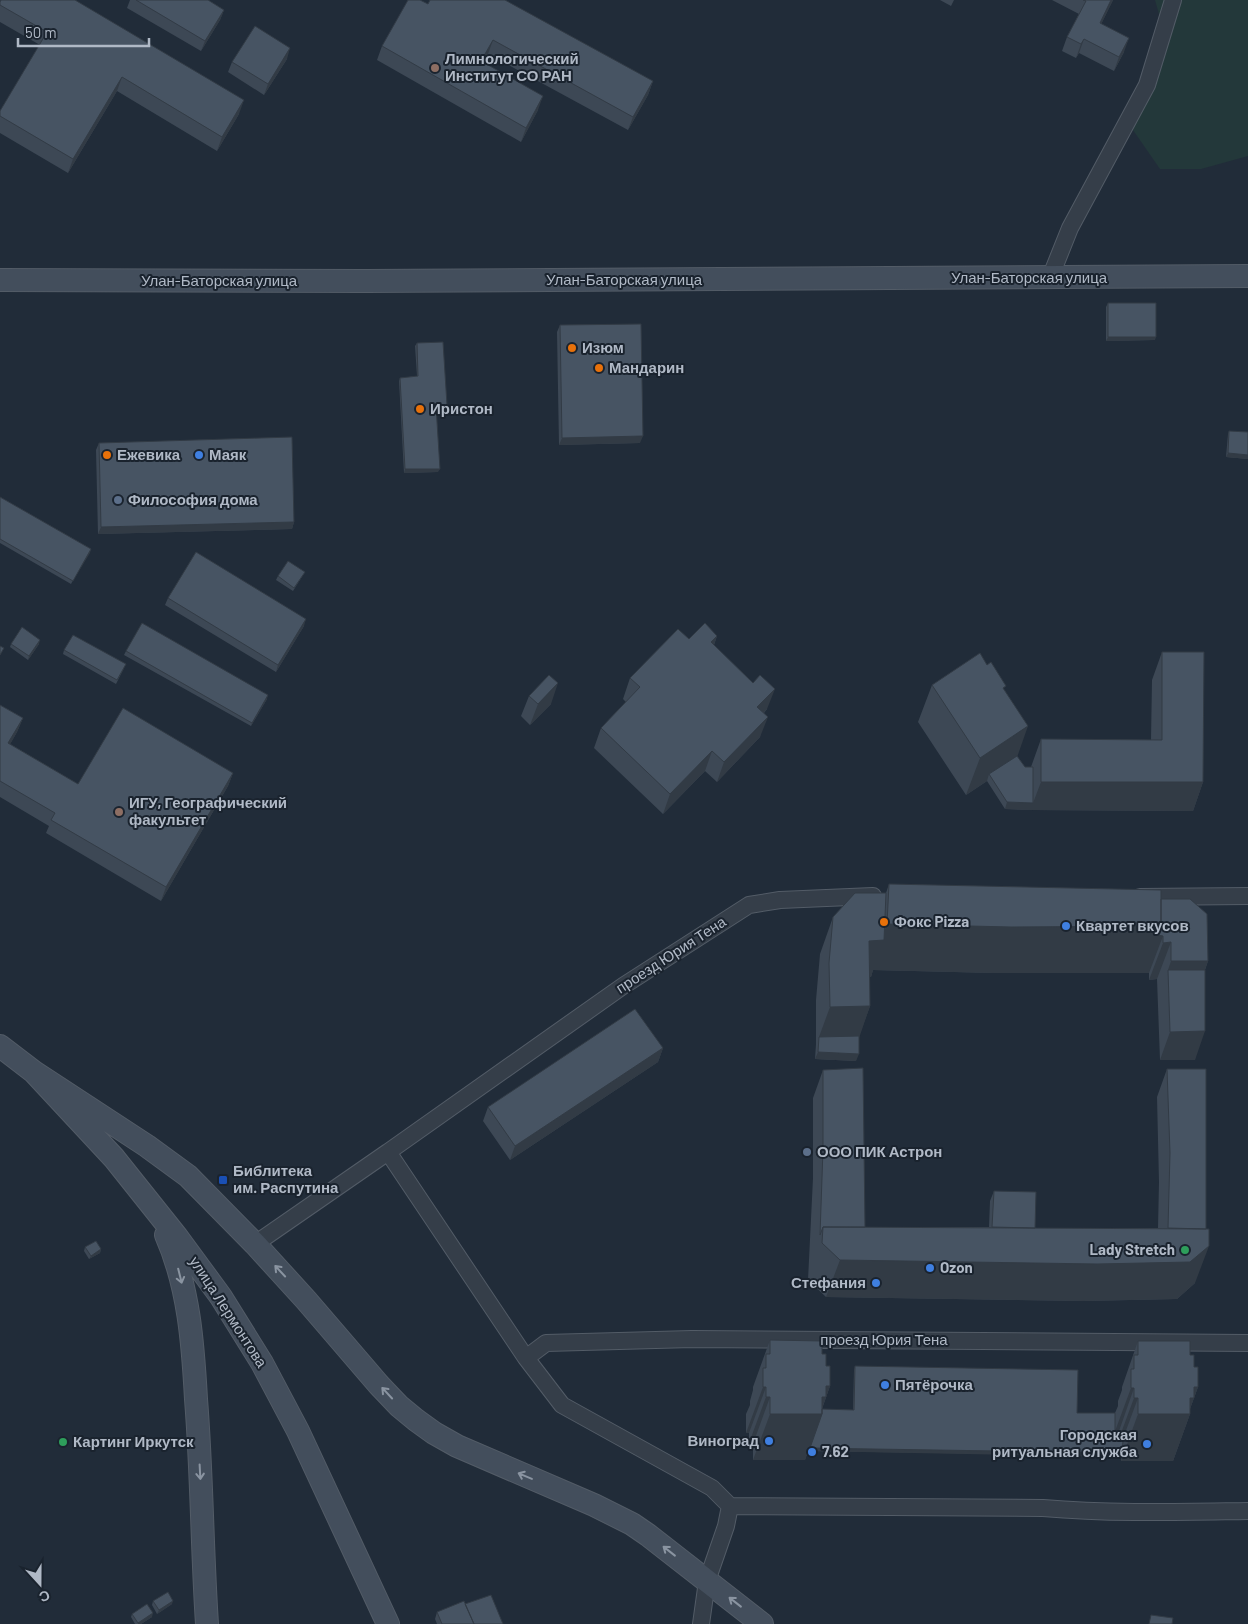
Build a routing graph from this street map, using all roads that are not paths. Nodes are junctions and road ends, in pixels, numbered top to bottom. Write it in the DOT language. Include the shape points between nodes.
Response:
graph roads {
  1 [pos="1173,0"];
  2 [pos="1248,276"];
  3 [pos="1050,278"];
  4 [pos="0,280"];
  5 [pos="888,896"];
  6 [pos="1248,896"];
  7 [pos="1122,897"];
  8 [pos="0,1046"];
  9 [pos="34,1072"];
  10 [pos="388,1152"];
  11 [pos="136,1185"];
  12 [pos="255,1244"];
  13 [pos="1248,1343"];
  14 [pos="526,1358"];
  15 [pos="730,1506"];
  16 [pos="1248,1511"];
  17 [pos="707,1581"];
  18 [pos="208,1624"];
  19 [pos="388,1624"];
  20 [pos="701,1624"];
  21 [pos="762,1624"];
  1 -- 3 [label="street" via="1147,85 1070,228"];
  2 -- 3 [label="main road, Улан-Баторская улица"];
  3 -- 4 [label="main road, Улан-Баторская улица"];
  5 -- 10 [label="street, проезд Юрия Тена" via="780,900 748,905 623,986"];
  6 -- 7 [label="street"];
  8 -- 9 [label="main road, улица Лермонтова"];
  9 -- 11 [label="main road, улица Лермонтова"];
  9 -- 12 [label="main road" via="181,1170"];
  10 -- 12 [label="street, проезд Юрия Тена"];
  10 -- 14 [label="street"];
  11 -- 18 [label="main road, one-way" via="172,1248 187,1308 198,1422"];
  11 -- 19 [label="main road, улица Лермонтова" via="212,1284 262,1363 298,1431"];
  17 -- 12 [label="main road, one-way" via="632,1524 457,1446 416,1420 379,1385"];
  13 -- 14 [label="street, проезд Юрия Тена" via="692,1338 546,1343"];
  14 -- 15 [label="street" via="562,1405 712,1488"];
  15 -- 16 [label="street"];
  15 -- 17 [label="street"];
  17 -- 20 [label="street"];
  21 -- 17 [label="main road, one-way"];
}
